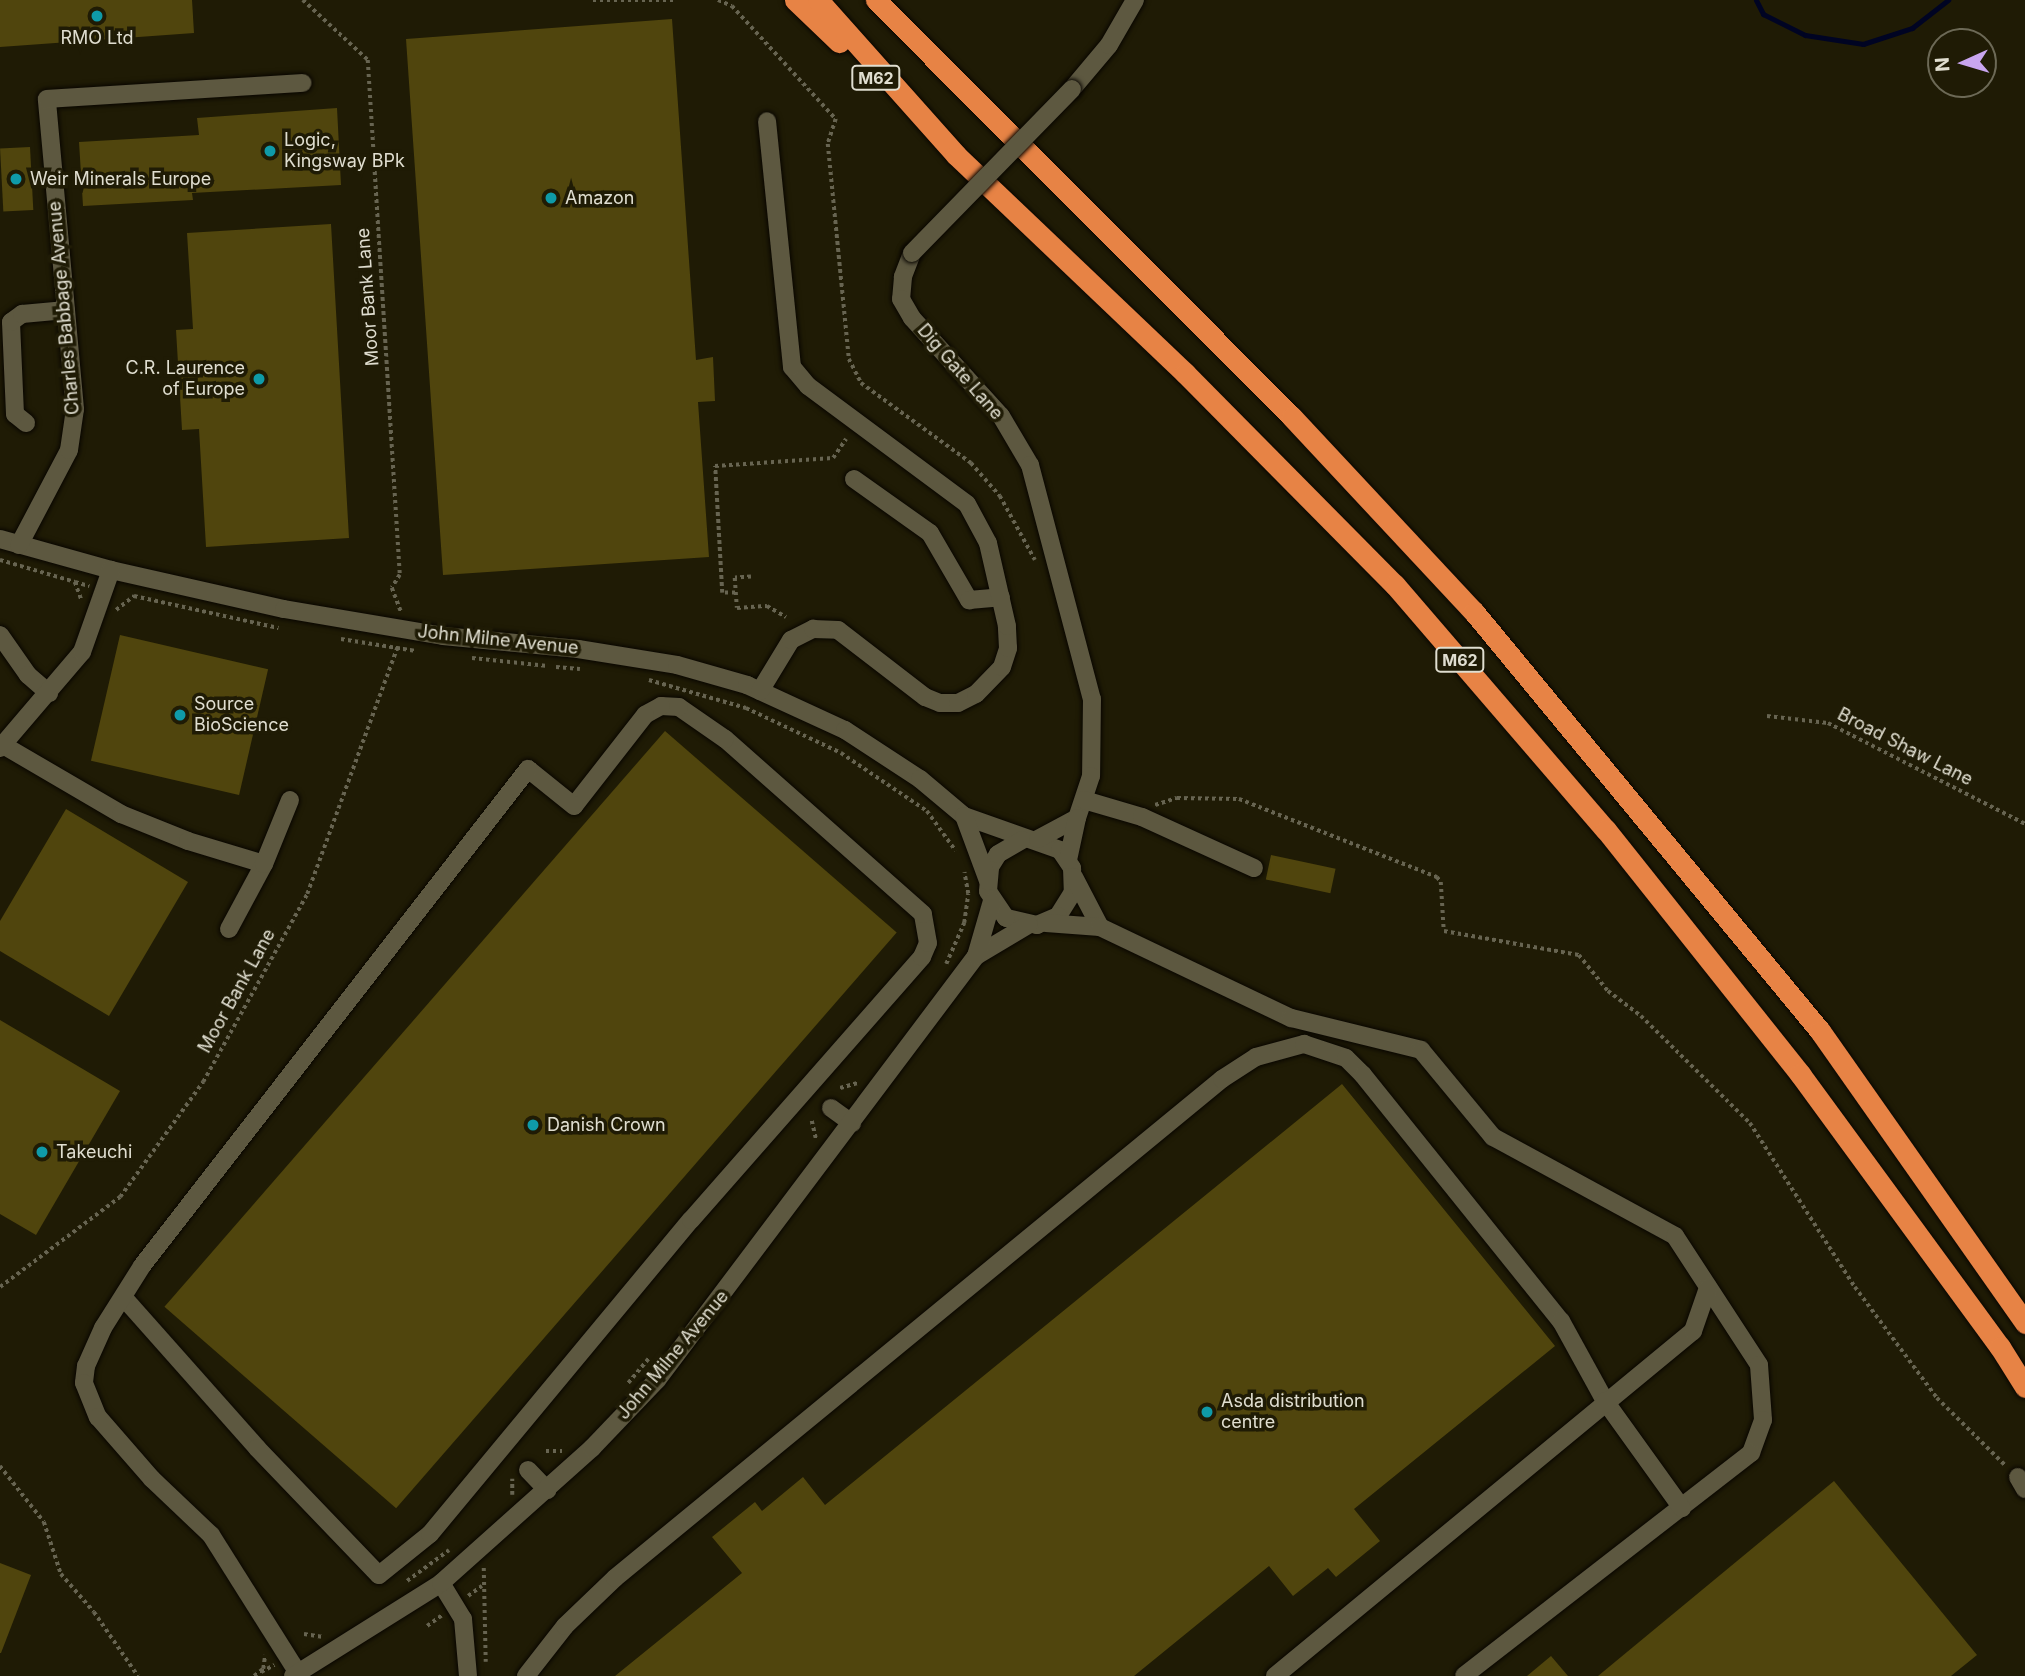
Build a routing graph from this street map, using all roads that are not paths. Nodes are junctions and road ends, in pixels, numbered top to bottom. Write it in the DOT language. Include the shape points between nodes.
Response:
graph roads {
  1 [pos="795,0"];
  2 [pos="818,0"];
  3 [pos="876,0"];
  4 [pos="1135,0"];
  5 [pos="303,83"];
  6 [pos="767,121"];
  7 [pos="956,155"];
  8 [pos="66,310"];
  9 [pos="26,423"];
  10 [pos="855,479"];
  11 [pos="0,540"];
  12 [pos="19,545"];
  13 [pos="111,570"];
  14 [pos="1001,597"];
  15 [pos="0,635"];
  16 [pos="760,691"];
  17 [pos="49,693"];
  18 [pos="1,746"];
  19 [pos="290,800"];
  20 [pos="1084,800"];
  21 [pos="964,816"];
  22 [pos="1077,818"];
  23 [pos="1030,840"];
  24 [pos="1068,860"];
  25 [pos="264,864"];
  26 [pos="1254,868"];
  27 [pos="1074,877"];
  28 [pos="988,881"];
  29 [pos="992,901"];
  30 [pos="1037,924"];
  31 [pos="1100,926"];
  32 [pos="229,929"];
  33 [pos="976,956"];
  34 [pos="831,1108"];
  35 [pos="852,1123"];
  36 [pos="1708,1288"];
  37 [pos="124,1298"];
  38 [pos="2025,1323"];
  39 [pos="2025,1387"];
  40 [pos="1605,1401"];
  41 [pos="528,1470"];
  42 [pos="547,1490"];
  43 [pos="1682,1508"];
  44 [pos="440,1583"];
  45 [pos="296,1674"];
  46 [pos="468,1676"];
  47 [pos="526,1676"];
  48 [pos="1275,1676"];
  49 [pos="1464,1676"];
  1 -- 7 [label="highway, M62"];
  2 -- 7 [label="highway, M62"];
  3 -- 38 [label="highway, M62" via="1292,417 1474,612 1819,1031"];
  4 -- 20 [label="street, Dig Gate Lane, bridge" via="1109,45 1072,89 912,253 901,299 912,318 1001,416 1030,465 1061,575 1094,722"];
  5 -- 8 [label="street, Charles Babbage Avenue" via="47,99"];
  6 -- 14 [label="street" via="792,367 808,386 967,504 988,543"];
  7 -- 39 [label="highway, M62" via="1185,373 1395,585 1606,830 1800,1074"];
  8 -- 9 [label="street" via="22,314 11,322 15,414"];
  8 -- 12 [label="street, Charles Babbage Avenue" via="73,431 62,467"];
  10 -- 14 [label="street" via="930,533 969,600"];
  11 -- 12 [label="street, John Milne Avenue"];
  12 -- 13 [label="street, John Milne Avenue"];
  13 -- 16 [label="street, John Milne Avenue" via="351,621 677,665"];
  13 -- 17 [label="street" via="90,637"];
  14 -- 16 [label="street" via="1007,626 1002,667 976,694 958,703 925,698 828,628 791,639"];
  15 -- 17 [label="street" via="28,676"];
  16 -- 21 [label="street, John Milne Avenue" via="845,730 920,779"];
  17 -- 18 [label="street"];
  18 -- 25 [label="street" via="121,814"];
  19 -- 25 [label="street"];
  20 -- 22 [label="street, Dig Gate Lane"];
  20 -- 26 [label="street" via="1142,817"];
  21 -- 23 [label="street, John Milne Avenue"];
  21 -- 28 [label="street, John Milne Avenue"];
  22 -- 23 [label="street"];
  22 -- 24 [label="street, Dig Gate Lane"];
  23 -- 24 [label="street" via="1050,843"];
  23 -- 28 [label="street" via="998,854"];
  24 -- 27 [label="street"];
  25 -- 32 [label="street"];
  27 -- 30 [label="street" via="1068,905"];
  27 -- 31 [label="street"];
  28 -- 29 [label="street"];
  29 -- 30 [label="street" via="1006,918"];
  29 -- 33 [label="street, John Milne Avenue"];
  30 -- 31 [label="street"];
  30 -- 33 [label="street, John Milne Avenue"];
  31 -- 36 [label="street" via="1291,1018 1421,1050 1493,1137 1675,1236"];
  33 -- 35 [label="street, John Milne Avenue"];
  34 -- 35 [label="street"];
  35 -- 42 [label="street, John Milne Avenue" via="657,1380"];
  36 -- 40 [label="street" via="1693,1331"];
  36 -- 43 [label="street" via="1759,1365 1763,1420 1751,1453"];
  37 -- 37 [label="street" via="142,1266 528,769 574,806 645,715 661,706 679,707 725,739 923,914 928,943 922,957 691,1220 430,1534 379,1575 257,1448"];
  37 -- 45 [label="street" via="90,1356 84,1383 88,1400 152,1479 211,1535"];
  40 -- 43 [label="street"];
  40 -- 47 [label="street" via="1561,1321 1363,1075 1328,1048 1284,1047 1256,1057 1222,1079 615,1578 565,1626"];
  40 -- 48 [label="street"];
  41 -- 42 [label="street"];
  42 -- 44 [label="street, John Milne Avenue"];
  43 -- 49 [label="street"];
  44 -- 45 [label="street, John Milne Avenue"];
  44 -- 46 [label="street" via="463,1619"];
}
